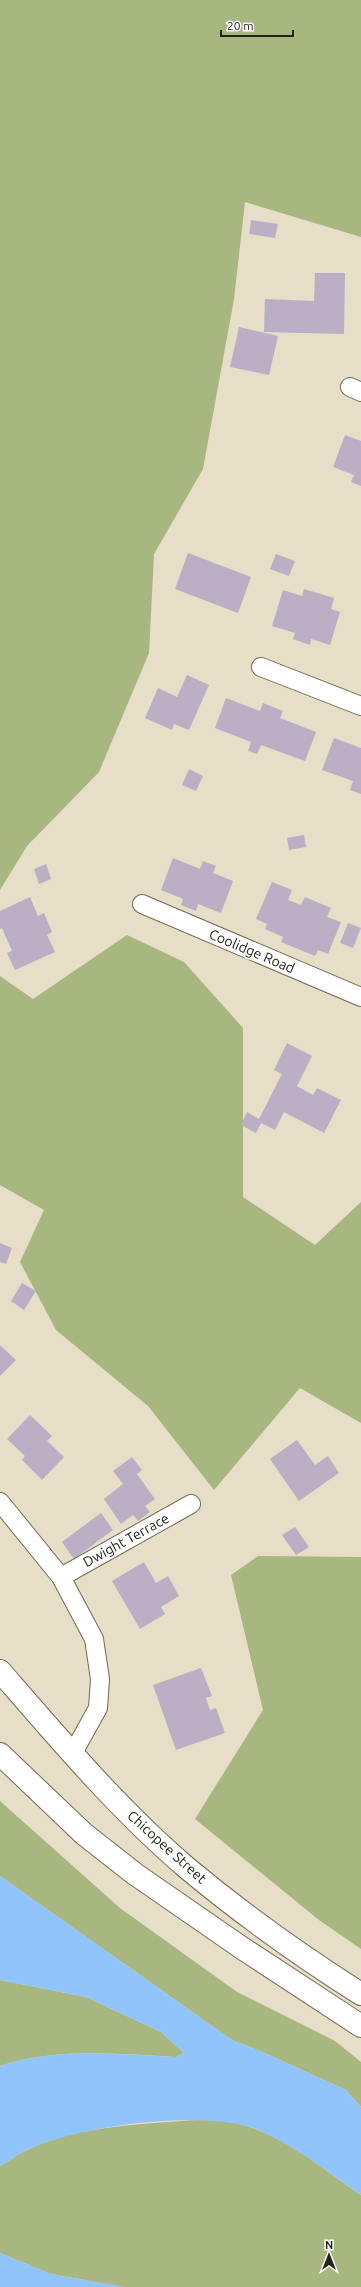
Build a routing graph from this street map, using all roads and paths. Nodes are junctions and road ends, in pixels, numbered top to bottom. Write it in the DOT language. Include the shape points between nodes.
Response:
graph roads {
  1 [pos="261,668"];
  2 [pos="361,706"];
  3 [pos="142,904"];
  4 [pos="361,997"];
  5 [pos="0,1502"];
  6 [pos="191,1504"];
  7 [pos="60,1577"];
  8 [pos="0,1671"];
  9 [pos="73,1753"];
  10 [pos="0,1754"];
  11 [pos="361,1994"];
  12 [pos="361,2026"];
  1 -- 2 [label="street"];
  3 -- 4 [label="street, Coolidge Road"];
  5 -- 7 [label="street"];
  6 -- 7 [label="street, Dwight Terrace"];
  7 -- 9 [label="street" via="94,1639 100,1679 98,1708"];
  8 -- 9 [label="main road, Chicopee Street"];
  9 -- 11 [label="main road, Chicopee Street" via="128,1812 187,1868 256,1923"];
  10 -- 12 [label="main road" via="84,1834 135,1874"];
}
